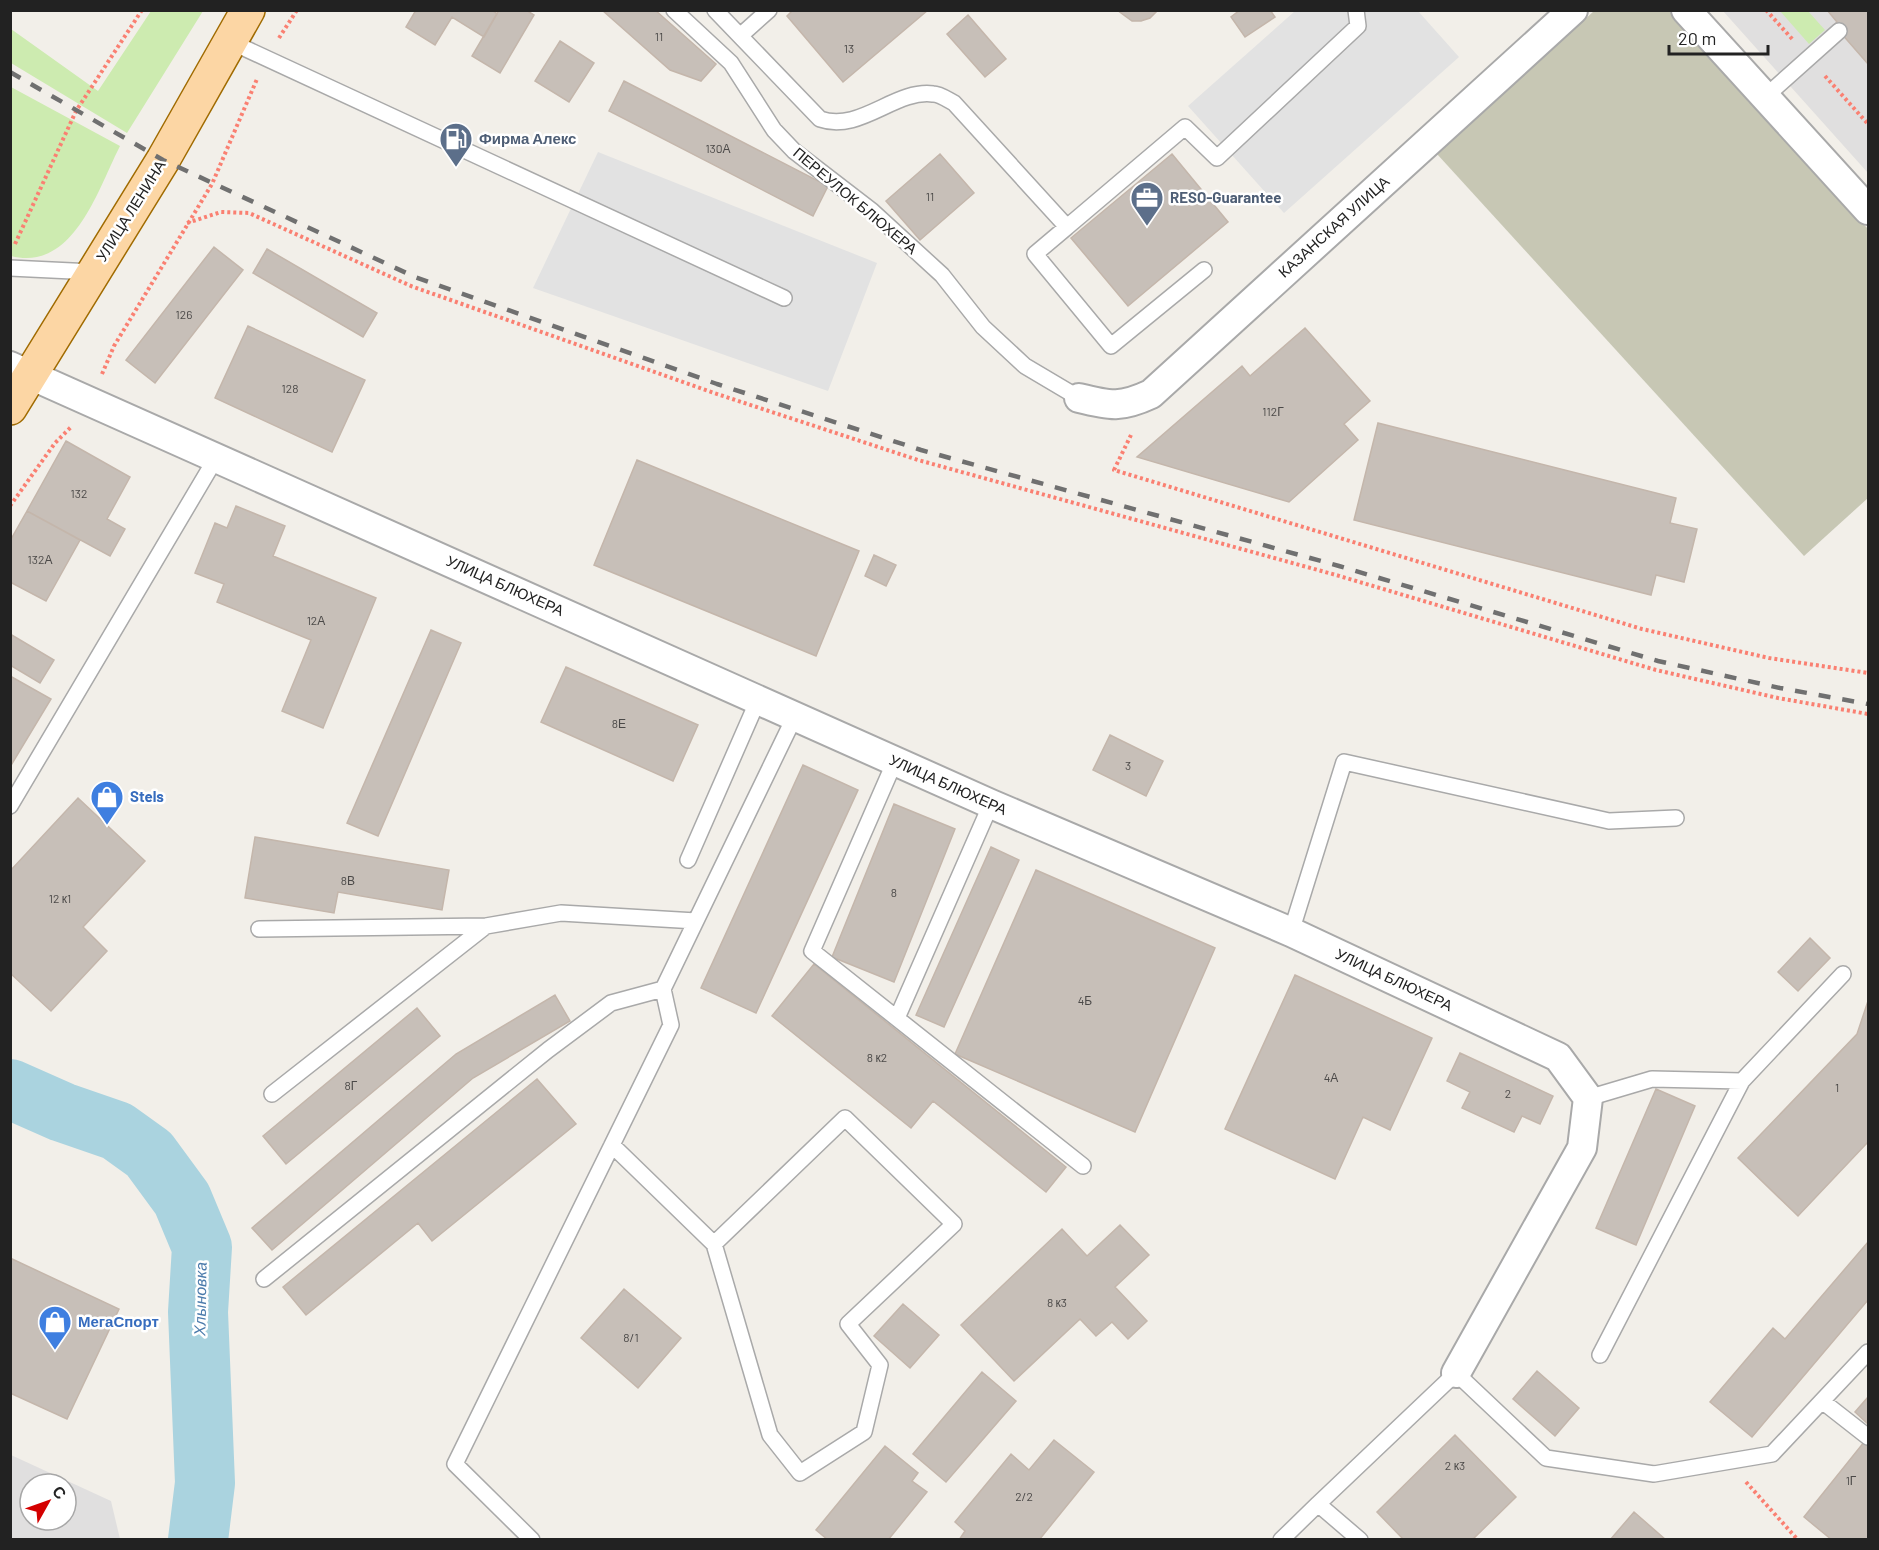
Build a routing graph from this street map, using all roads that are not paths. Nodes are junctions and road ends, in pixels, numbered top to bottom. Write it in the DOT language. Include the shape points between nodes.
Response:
graph roads {
  1 [pos="248,10"];
  2 [pos="674,10"];
  3 [pos="715,10"];
  4 [pos="769,10"];
  5 [pos="1356,10"];
  6 [pos="1573,10"];
  7 [pos="1686,10"];
  8 [pos="1839,31"];
  9 [pos="740,36"];
  10 [pos="229,41"];
  11 [pos="1765,97"];
  12 [pos="1869,210"];
  13 [pos="1067,227"];
  14 [pos="10,267"];
  15 [pos="1204,270"];
  16 [pos="93,272"];
  17 [pos="784,298"];
  18 [pos="20,370"];
  19 [pos="1079,398"];
  20 [pos="10,408"];
  21 [pos="216,458"];
  22 [pos="758,700"];
  23 [pos="795,716"];
  24 [pos="895,761"];
  25 [pos="991,804"];
  26 [pos="10,806"];
  27 [pos="1676,818"];
  28 [pos="688,860"];
  29 [pos="696,921"];
  30 [pos="486,926"];
  31 [pos="259,929"];
  32 [pos="1291,932"];
  33 [pos="1843,974"];
  34 [pos="663,989"];
  35 [pos="897,1018"];
  36 [pos="1742,1081"];
  37 [pos="272,1094"];
  38 [pos="1588,1098"];
  39 [pos="612,1145"];
  40 [pos="1083,1166"];
  41 [pos="714,1244"];
  42 [pos="264,1279"];
  43 [pos="1869,1352"];
  44 [pos="1600,1355"];
  45 [pos="1456,1373"];
  46 [pos="1822,1401"];
  47 [pos="1869,1437"];
  48 [pos="1318,1504"];
  49 [pos="532,1539"];
  50 [pos="1281,1539"];
  51 [pos="1360,1539"];
  1 -- 10 [label="main road, УЛИЦА ЛЕНИНА"];
  2 -- 19 [label="lane, ПЕРЕУЛОК БЛЮХЕРА" via="730,63 774,130 794,152 872,211 935,269 983,327 1025,366"];
  3 -- 9 [label="lane"];
  4 -- 9 [label="lane"];
  5 -- 13 [label="lane" via="1358,26 1217,158 1185,127"];
  6 -- 19 [label="street, КАЗАНСКАЯ УЛИЦА" via="1151,393 1128,404 1103,404"];
  7 -- 11 [label="street"];
  8 -- 11 [label="lane"];
  9 -- 13 [label="lane" via="820,119 833,124 922,93 936,94 954,103"];
  10 -- 16 [label="main road, УЛИЦА ЛЕНИНА" via="163,160"];
  10 -- 17 [label="lane"];
  11 -- 12 [label="street"];
  13 -- 15 [label="lane" via="1035,254 1111,346"];
  14 -- 16 [label="lane"];
  16 -- 18 [label="main road, УЛИЦА ЛЕНИНА"];
  18 -- 20 [label="main road, УЛИЦА ЛЕНИНА"];
  18 -- 21 [label="street, УЛИЦА БЛЮХЕРА"];
  21 -- 22 [label="street, УЛИЦА БЛЮХЕРА"];
  21 -- 26 [label="lane"];
  22 -- 23 [label="street, УЛИЦА БЛЮХЕРА"];
  22 -- 28 [label="lane"];
  23 -- 24 [label="street, УЛИЦА БЛЮХЕРА"];
  23 -- 29 [label="lane"];
  24 -- 25 [label="street, УЛИЦА БЛЮХЕРА"];
  24 -- 35 [label="lane" via="812,951"];
  25 -- 32 [label="street, УЛИЦА БЛЮХЕРА"];
  25 -- 35 [label="lane"];
  27 -- 32 [label="lane" via="1609,821 1344,762"];
  29 -- 30 [label="lane" via="561,913"];
  29 -- 34 [label="lane"];
  30 -- 31 [label="lane"];
  30 -- 37 [label="lane"];
  32 -- 38 [label="street, УЛИЦА БЛЮХЕРА" via="1558,1057"];
  33 -- 36 [label="lane"];
  34 -- 39 [label="lane" via="671,1025"];
  34 -- 42 [label="lane" via="611,1003"];
  35 -- 40 [label="lane"];
  36 -- 38 [label="lane" via="1652,1079"];
  36 -- 44 [label="lane"];
  38 -- 45 [label="street" via="1582,1148"];
  39 -- 41 [label="lane"];
  39 -- 49 [label="lane" via="455,1464"];
  41 -- 41 [label="lane" via="770,1435 800,1473 864,1432 880,1365 848,1324 954,1224 845,1118"];
  43 -- 46 [label="lane"];
  45 -- 46 [label="lane" via="1546,1458 1654,1474 1772,1454"];
  45 -- 48 [label="lane"];
  46 -- 47 [label="lane"];
  48 -- 50 [label="lane"];
  48 -- 51 [label="lane"];
}
